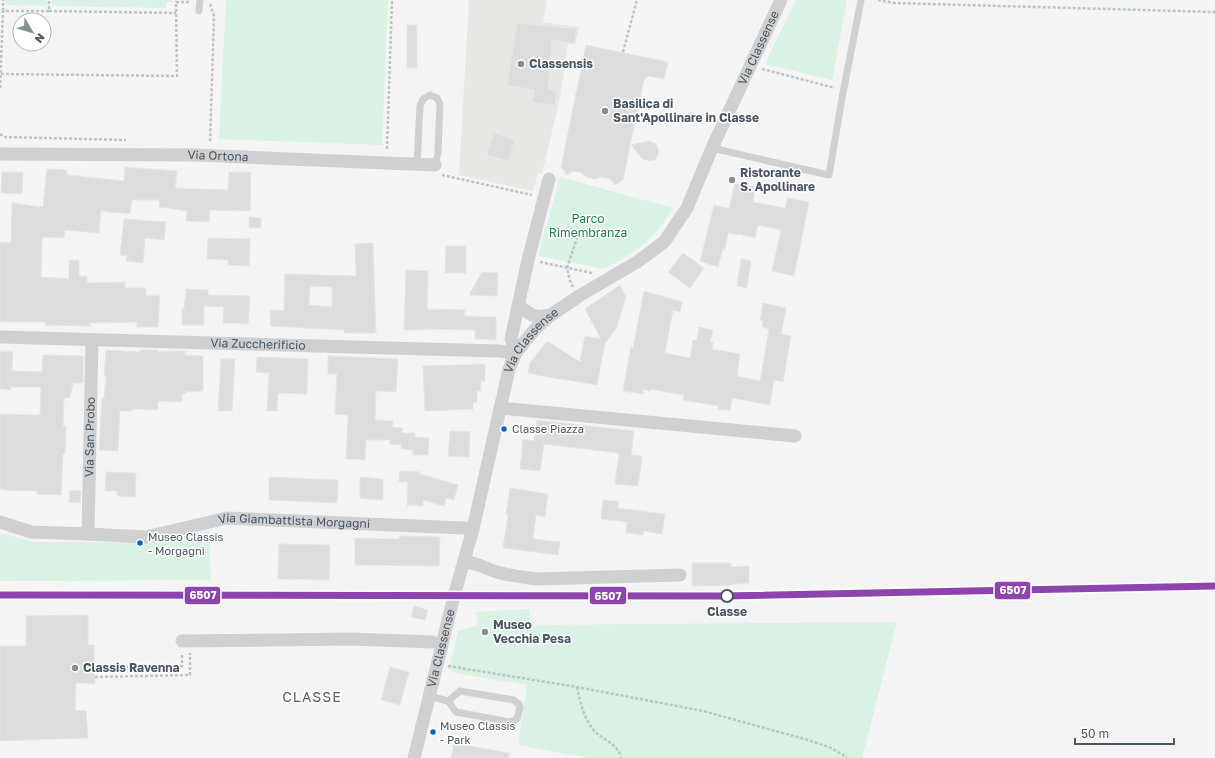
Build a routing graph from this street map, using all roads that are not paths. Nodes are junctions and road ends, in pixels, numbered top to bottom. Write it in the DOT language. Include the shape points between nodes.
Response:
graph roads {
  1 [pos="200,0"];
  2 [pos="781,0"];
  3 [pos="861,0"];
  4 [pos="199,12"];
  5 [pos="712,148"];
  6 [pos="0,154"];
  7 [pos="417,164"];
  8 [pos="435,165"];
  9 [pos="549,179"];
  10 [pos="518,305"];
  11 [pos="551,315"];
  12 [pos="0,336"];
  13 [pos="92,340"];
  14 [pos="516,353"];
  15 [pos="500,408"];
  16 [pos="795,436"];
  17 [pos="0,522"];
  18 [pos="473,529"];
  19 [pos="88,534"];
  20 [pos="464,561"];
  21 [pos="680,575"];
  22 [pos="186,641"];
  23 [pos="432,642"];
  24 [pos="429,696"];
  25 [pos="448,701"];
  26 [pos="414,758"];
  1 -- 4 [label="lane"];
  2 -- 5 [label="street, Via Classense"];
  3 -- 5 [label="lane" via="829,176"];
  5 -- 11 [label="street, Via Classense" via="687,208 664,242 637,262"];
  6 -- 7 [label="street, Via Ortona" via="195,151"];
  7 -- 8 [label="street, Via Ortona"];
  7 -- 8 [label="lane" via="420,106 423,99 430,96 437,98 440,104 438,153"];
  9 -- 10 [label="street"];
  10 -- 11 [label="street" via="537,317"];
  10 -- 14 [label="street" via="511,339"];
  11 -- 14 [label="street, Via Classense" via="538,326"];
  12 -- 13 [label="street, Via Zuccherificio"];
  13 -- 14 [label="street, Via Zuccherificio"];
  13 -- 19 [label="street, Via San Probo"];
  14 -- 15 [label="street, Via Classense" via="509,369"];
  15 -- 16 [label="street"];
  15 -- 18 [label="street, Via Classense"];
  17 -- 19 [label="street, Via Giambattista Morgagni" via="32,532"];
  18 -- 19 [label="street, Via Giambattista Morgagni" via="227,518 146,538"];
  18 -- 20 [label="street, Via Classense"];
  20 -- 21 [label="street" via="496,572 537,579"];
  20 -- 24 [label="street, Via Classense"];
  22 -- 23 [label="street" via="352,639"];
  24 -- 25 [label="lane"];
  24 -- 26 [label="street, Via Classense"];
  25 -- 25 [label="lane" via="456,712 510,722 517,719 520,707 514,700 460,691"];
}
